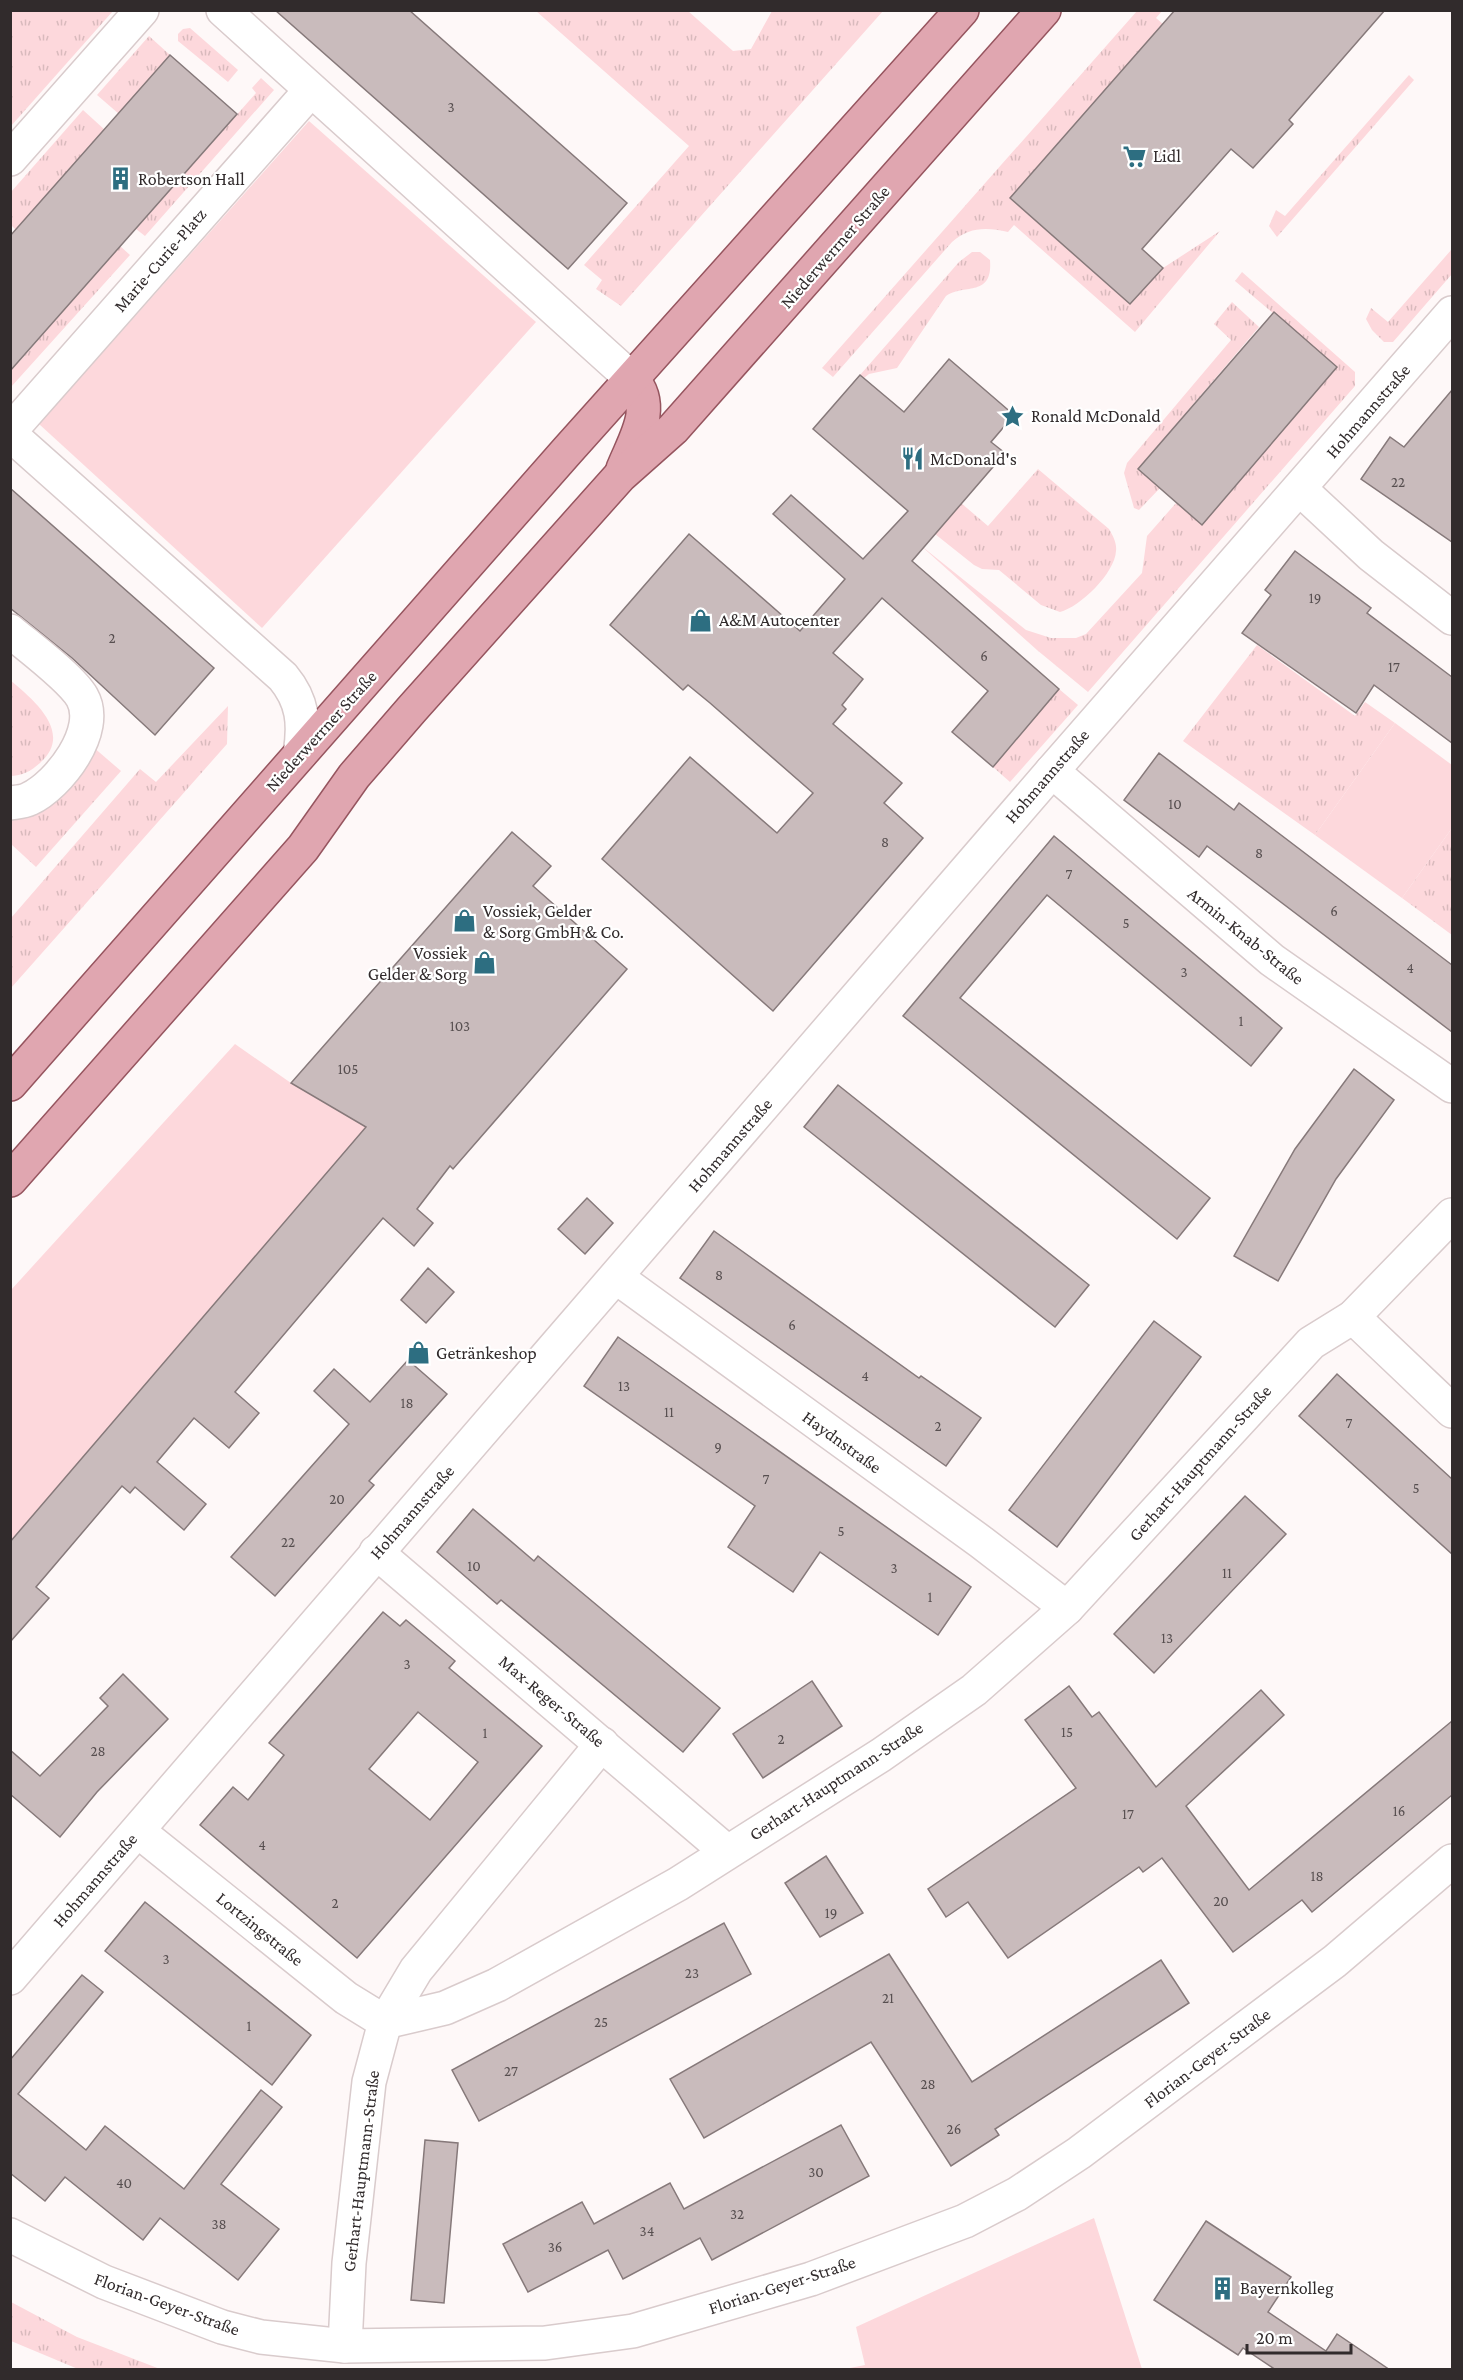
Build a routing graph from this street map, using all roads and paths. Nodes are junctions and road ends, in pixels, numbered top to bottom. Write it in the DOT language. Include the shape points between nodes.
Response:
graph roads {
  1 [pos="142,10"];
  2 [pos="223,10"];
  3 [pos="962,10"];
  4 [pos="1044,10"];
  5 [pos="311,90"];
  6 [pos="10,159"];
  7 [pos="1452,314"];
  8 [pos="632,379"];
  9 [pos="10,432"];
  10 [pos="620,476"];
  11 [pos="1300,489"];
  12 [pos="1452,618"];
  13 [pos="10,631"];
  14 [pos="300,754"];
  15 [pos="1052,771"];
  16 [pos="10,803"];
  17 [pos="10,1084"];
  18 [pos="1452,1086"];
  19 [pos="10,1179"];
  20 [pos="1452,1215"];
  21 [pos="616,1277"];
  22 [pos="1353,1317"];
  23 [pos="1452,1411"];
  24 [pos="376,1552"];
  25 [pos="1067,1608"];
  26 [pos="602,1744"];
  27 [pos="138,1831"];
  28 [pos="726,1851"];
  29 [pos="1452,1861"];
  30 [pos="10,1978"];
  31 [pos="385,2022"];
  32 [pos="10,2235"];
  33 [pos="345,2346"];
  1 -- 6 [label="street"];
  2 -- 5 [label="street"];
  3 -- 8 [label="main road, Niederwerrner Straße"];
  4 -- 10 [label="main road, Niederwerrner Straße" via="673,429"];
  5 -- 8 [label="street"];
  5 -- 9 [label="street, Marie-Curie-Platz"];
  7 -- 11 [label="street, Hohmannstraße"];
  8 -- 10 [label="main road, Niederwerrner Straße" via="641,388 645,411"];
  8 -- 14 [label="main road, Niederwerrner Straße"];
  9 -- 14 [label="street, Marie-Curie-Platz" via="283,677 298,697 302,710"];
  10 -- 19 [label="main road, Niederwerrner Straße" via="354,776 303,848"];
  11 -- 12 [label="street" via="1371,555"];
  11 -- 15 [label="street, Hohmannstraße"];
  13 -- 16 [label="street" via="79,692 88,719 65,768 46,788 27,800"];
  14 -- 17 [label="main road, Niederwerrner Straße"];
  15 -- 18 [label="street, Armin-Knab-Straße" via="1272,960"];
  15 -- 21 [label="street, Hohmannstraße"];
  20 -- 22 [label="street, Gerhart-Hauptmann-Straße"];
  21 -- 24 [label="street, Hohmannstraße"];
  21 -- 25 [label="street, Haydnstraße"];
  22 -- 23 [label="street"];
  22 -- 25 [label="street, Gerhart-Hauptmann-Straße" via="1311,1343"];
  24 -- 26 [label="street, Max-Reger-Straße"];
  24 -- 27 [label="street, Hohmannstraße"];
  25 -- 28 [label="street, Gerhart-Hauptmann-Straße" via="974,1690 881,1755"];
  26 -- 28 [label="street, Max-Reger-Straße"];
  26 -- 31 [label="street" via="416,1970"];
  27 -- 30 [label="street, Hohmannstraße"];
  27 -- 31 [label="street, Lortzingstraße" via="346,1998"];
  28 -- 31 [label="street, Gerhart-Hauptmann-Straße" via="678,1884 497,1985 445,2008"];
  29 -- 33 [label="street, Florian-Geyer-Straße" via="1335,1961 1079,2153 1017,2194 965,2221 811,2279 633,2331 545,2343"];
  31 -- 33 [label="street, Gerhart-Hauptmann-Straße" via="369,2082 349,2263"];
  32 -- 33 [label="street, Florian-Geyer-Straße" via="104,2282 222,2327 261,2337"];
}
